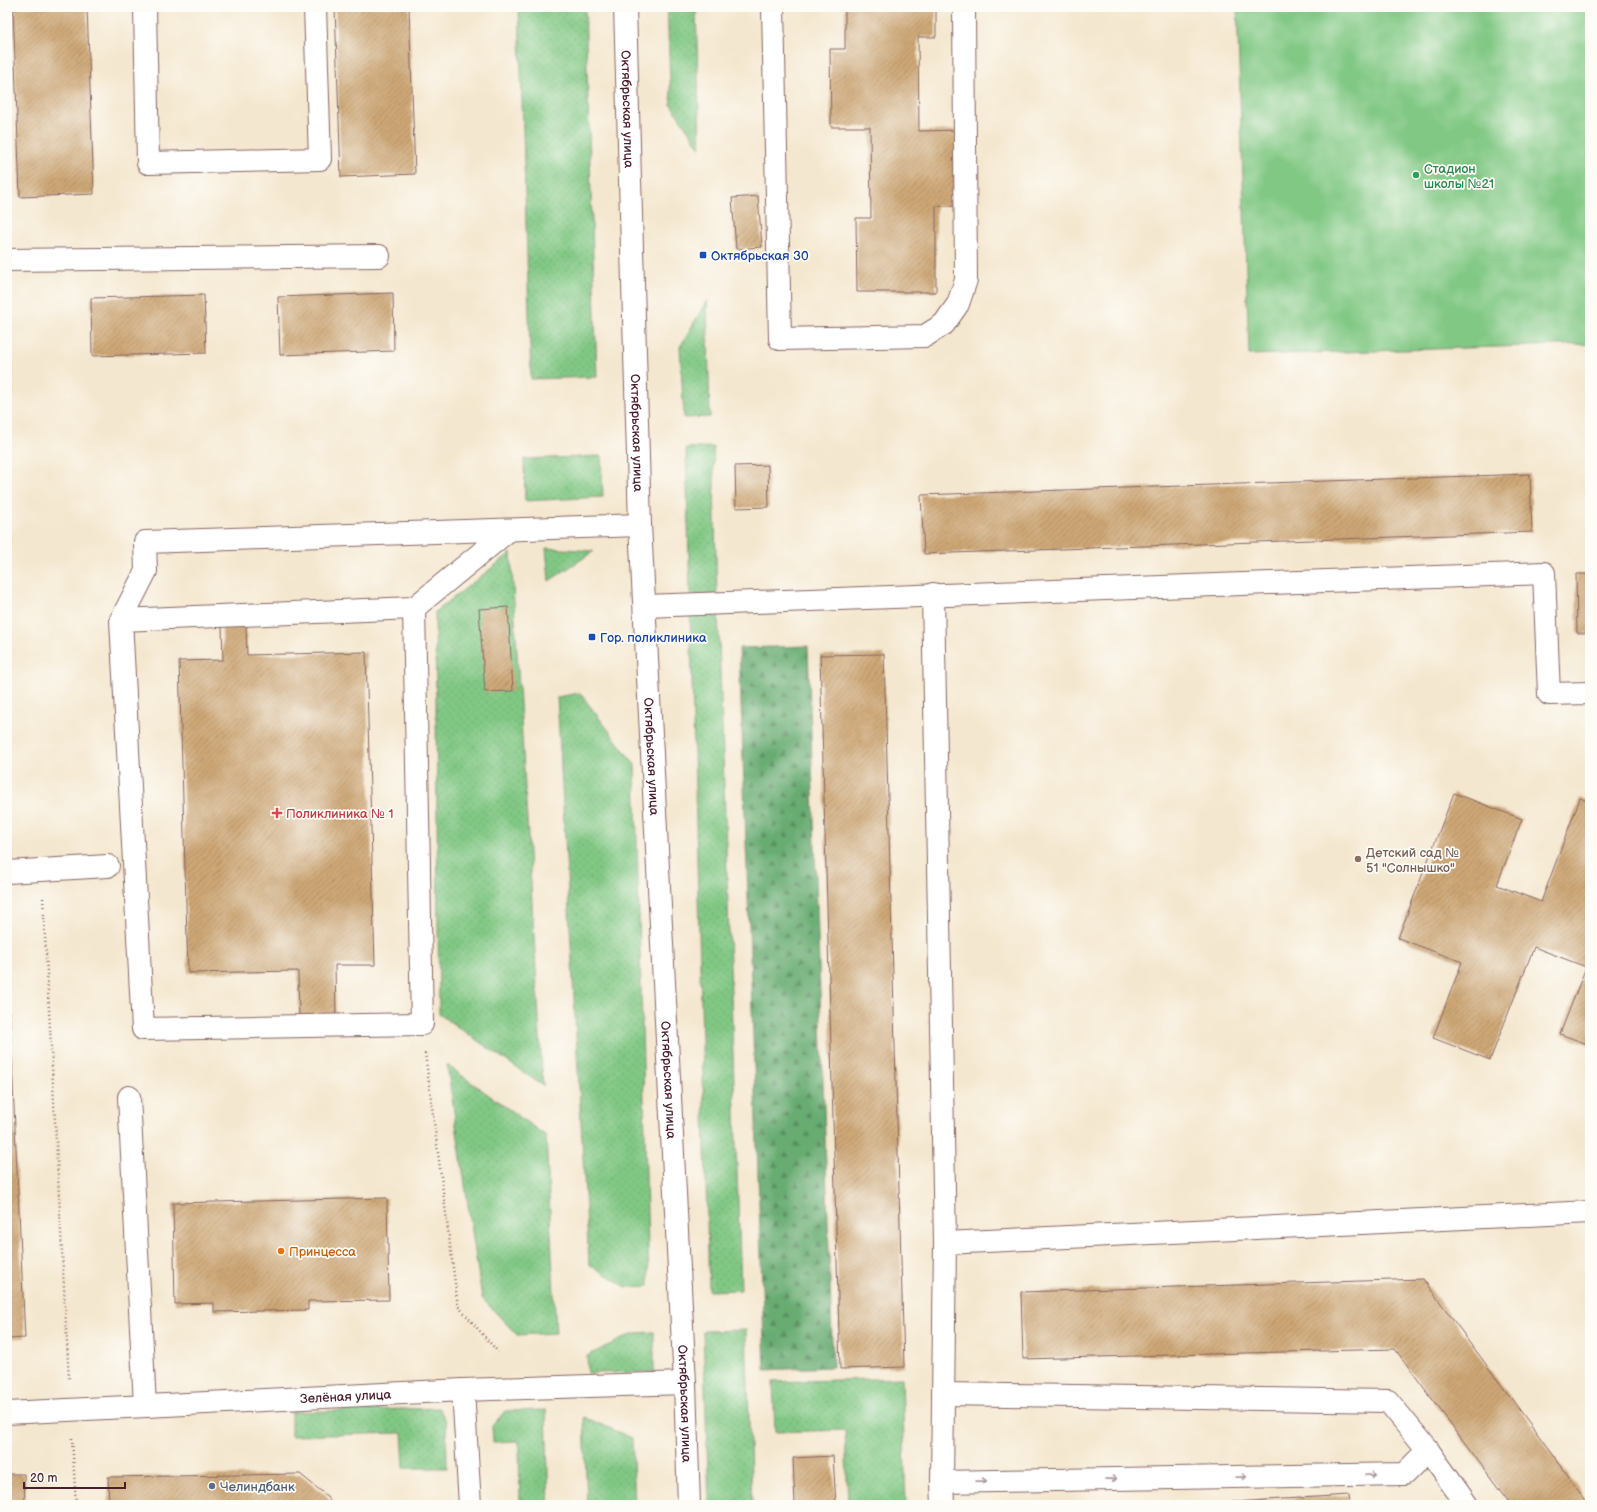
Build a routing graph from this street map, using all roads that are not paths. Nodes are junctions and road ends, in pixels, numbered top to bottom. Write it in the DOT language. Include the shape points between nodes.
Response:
graph roads {
  1 [pos="144,7"];
  2 [pos="315,7"];
  3 [pos="625,7"];
  4 [pos="773,7"];
  5 [pos="964,7"];
  6 [pos="379,256"];
  7 [pos="7,260"];
  8 [pos="640,525"];
  9 [pos="509,530"];
  10 [pos="933,594"];
  11 [pos="644,606"];
  12 [pos="414,608"];
  13 [pos="121,620"];
  14 [pos="1590,693"];
  15 [pos="108,866"];
  16 [pos="7,872"];
  17 [pos="129,1097"];
  18 [pos="1590,1212"];
  19 [pos="945,1243"];
  20 [pos="685,1384"];
  21 [pos="463,1390"];
  22 [pos="943,1394"];
  23 [pos="145,1406"];
  24 [pos="7,1413"];
  25 [pos="1428,1450"];
  26 [pos="942,1482"];
  27 [pos="470,1505"];
  28 [pos="689,1505"];
  29 [pos="943,1505"];
  30 [pos="1467,1505"];
  1 -- 2 [label="street" via="148,163 320,159"];
  3 -- 8 [label="street, Октябрьская улица"];
  4 -- 5 [label="street" via="780,339 925,336 944,324 958,304 966,280"];
  6 -- 7 [label="street"];
  8 -- 9 [label="street"];
  8 -- 11 [label="street, Октябрьская улица"];
  9 -- 12 [label="street"];
  9 -- 13 [label="street" via="146,542 146,571"];
  10 -- 11 [label="street"];
  10 -- 14 [label="street" via="1544,573 1549,694"];
  10 -- 19 [label="street"];
  11 -- 20 [label="street, Октябрьская улица"];
  12 -- 13 [label="street"];
  12 -- 13 [label="street" via="422,1024 143,1029"];
  15 -- 16 [label="street"];
  17 -- 23 [label="street"];
  18 -- 19 [label="street"];
  19 -- 22 [label="street"];
  20 -- 21 [label="street, Зелёная улица"];
  20 -- 28 [label="street, Октябрьская улица"];
  21 -- 23 [label="street, Зелёная улица"];
  21 -- 27 [label="street"];
  22 -- 25 [label="street" via="1388,1401"];
  22 -- 26 [label="street"];
  23 -- 24 [label="street, Зелёная улица"];
  26 -- 25 [label="street, one-way" via="1404,1474"];
  25 -- 30 [label="street"];
  26 -- 29 [label="street"];
}
